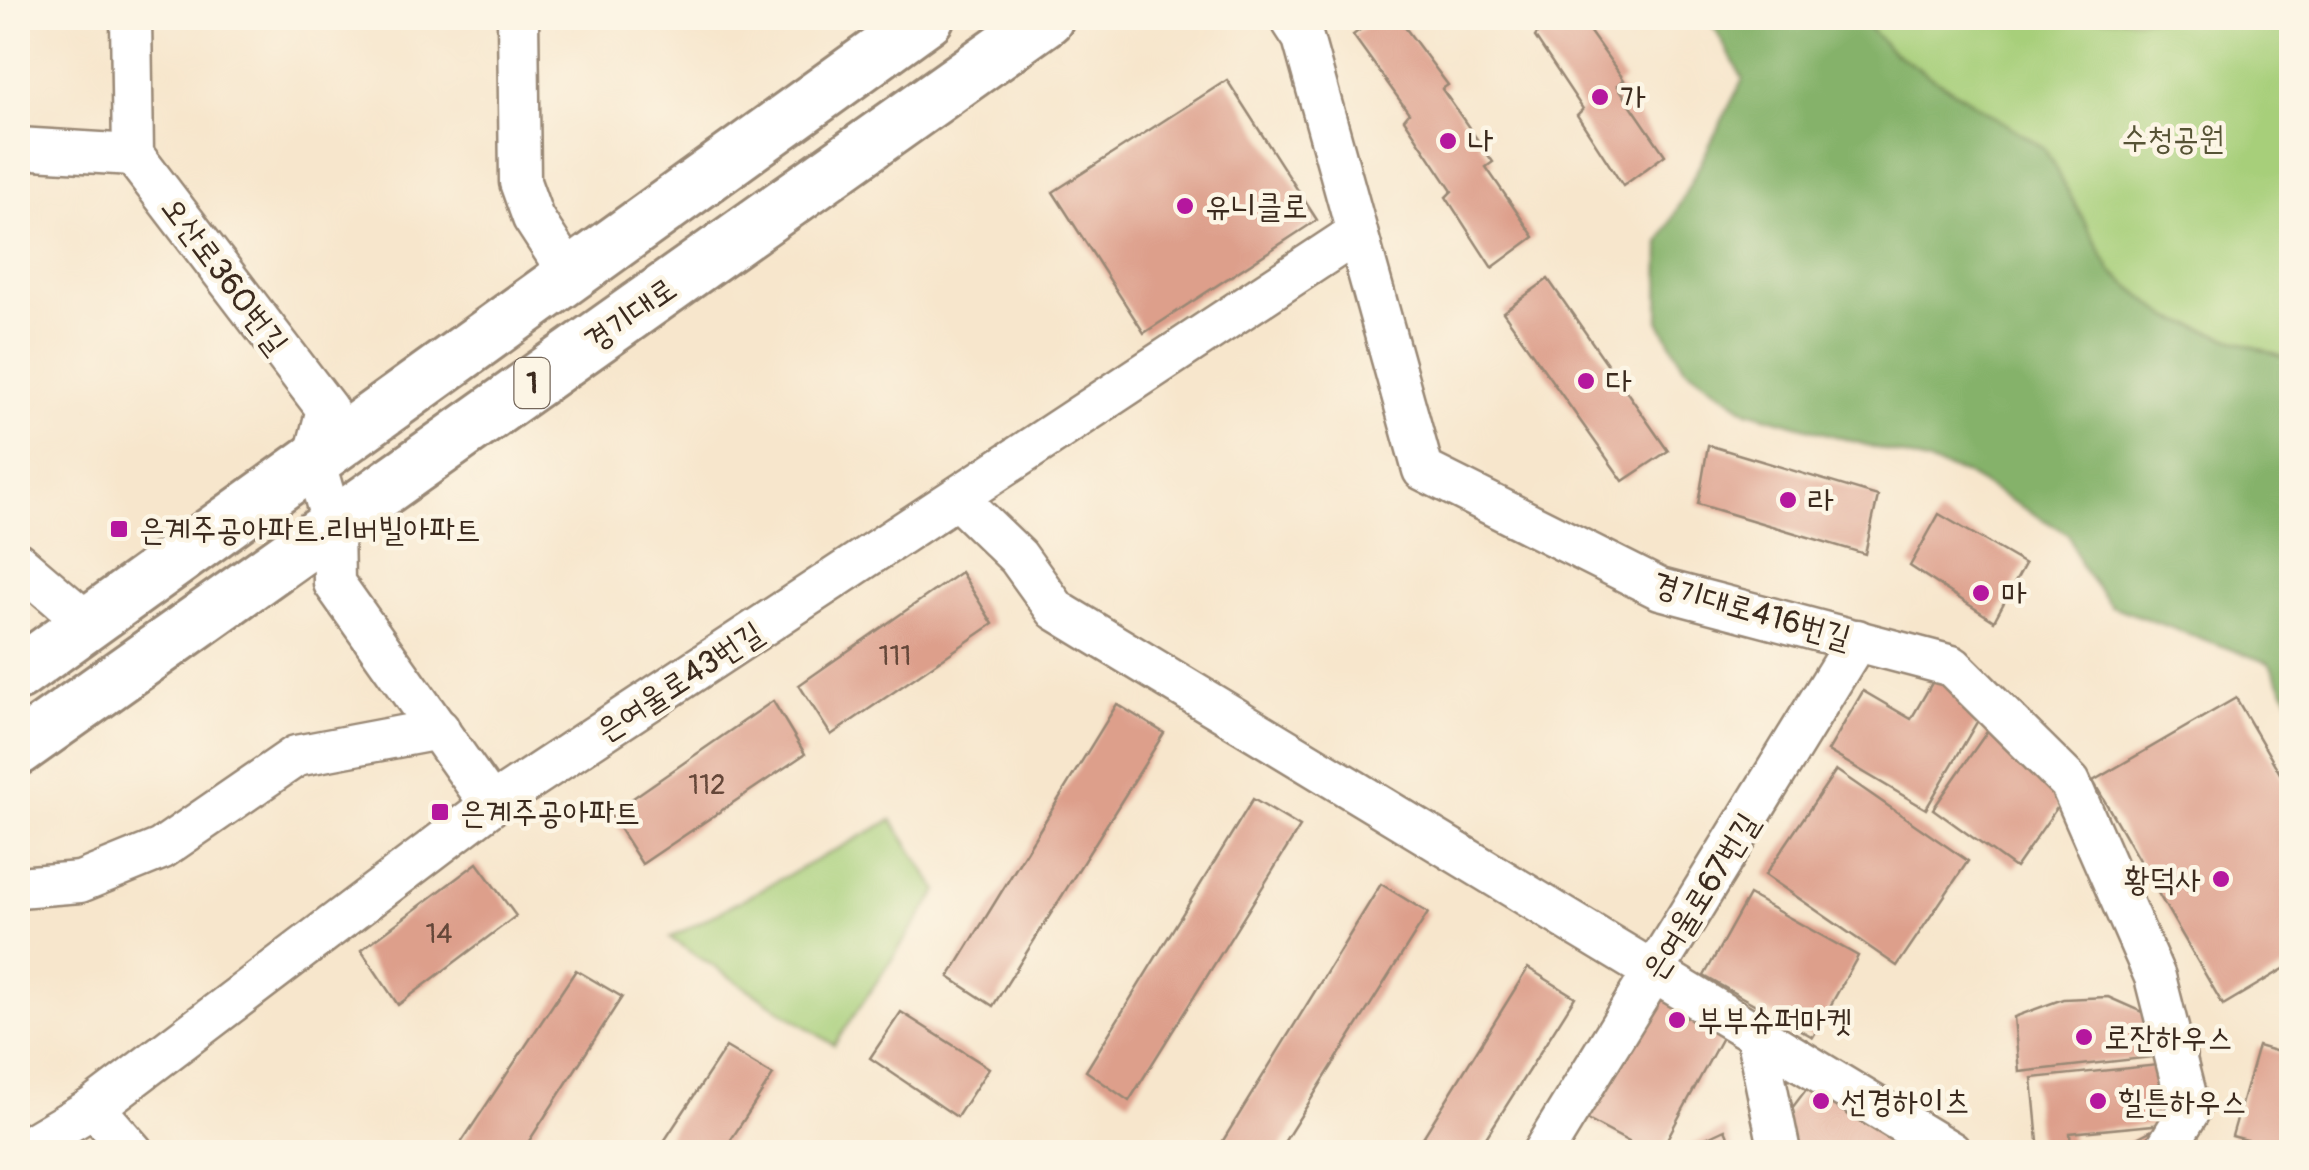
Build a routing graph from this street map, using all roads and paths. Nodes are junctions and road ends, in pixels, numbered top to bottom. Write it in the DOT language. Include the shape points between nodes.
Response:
graph roads {
  1 [pos="131,18"];
  2 [pos="518,18"];
  3 [pos="927,18"];
  4 [pos="1046,18"];
  5 [pos="1290,18"];
  6 [pos="18,114"];
  7 [pos="18,148"];
  8 [pos="57,151"];
  9 [pos="133,155"];
  10 [pos="1358,233"];
  11 [pos="570,275"];
  12 [pos="314,460"];
  13 [pos="957,498"];
  14 [pos="333,525"];
  15 [pos="18,562"];
  16 [pos="88,623"];
  17 [pos="1858,640"];
  18 [pos="18,674"];
  19 [pos="439,729"];
  20 [pos="18,749"];
  21 [pos="491,805"];
  22 [pos="18,887"];
  23 [pos="1652,973"];
  24 [pos="1756,1035"];
  25 [pos="94,1107"];
  26 [pos="18,1152"];
  27 [pos="133,1152"];
  28 [pos="1542,1152"];
  29 [pos="1780,1152"];
  30 [pos="1948,1152"];
  31 [pos="2164,1152"];
  1 -- 9 [label="street"];
  2 -- 11 [label="street" via="520,182 532,218"];
  3 -- 11 [label="main road, 경기대로 / 1"];
  4 -- 14 [label="main road, 경기대로 / 1"];
  5 -- 10 [label="street, 경기대로416번길" via="1303,38"];
  6 -- 8 [label="street"];
  7 -- 8 [label="street"];
  8 -- 9 [label="street"];
  9 -- 12 [label="street, 오산로360번길" via="326,409"];
  10 -- 13 [label="street, 은여울로43번길"];
  10 -- 17 [label="street, 경기대로416번길" via="1423,470 1660,589"];
  11 -- 12 [label="main road, 경기대로 / 1"];
  12 -- 14 [label="street, 오산로360번길"];
  12 -- 16 [label="main road, 경기대로 / 1"];
  13 -- 21 [label="street, 은여울로43번길"];
  13 -- 23 [label="street" via="1018,557 1056,610"];
  14 -- 19 [label="street, 오산로360번길" via="334,583"];
  14 -- 20 [label="main road, 경기대로 / 1"];
  15 -- 16 [label="street"];
  16 -- 18 [label="main road, 경기대로 / 1"];
  17 -- 23 [label="street, 은여울로67번길"];
  17 -- 31 [label="street, 경기대로416번길" via="1952,666 2070,783 2160,996 2189,1111"];
  19 -- 21 [label="street, 오산로360번길"];
  19 -- 22 [label="street" via="296,756 162,849 80,882"];
  21 -- 25 [label="street, 은여울로43번길"];
  23 -- 24 [label="street"];
  23 -- 28 [label="street, 은여울로67번길"];
  24 -- 29 [label="street"];
  24 -- 30 [label="street"];
  25 -- 26 [label="street, 은여울로43번길"];
  25 -- 27 [label="street"];
}
